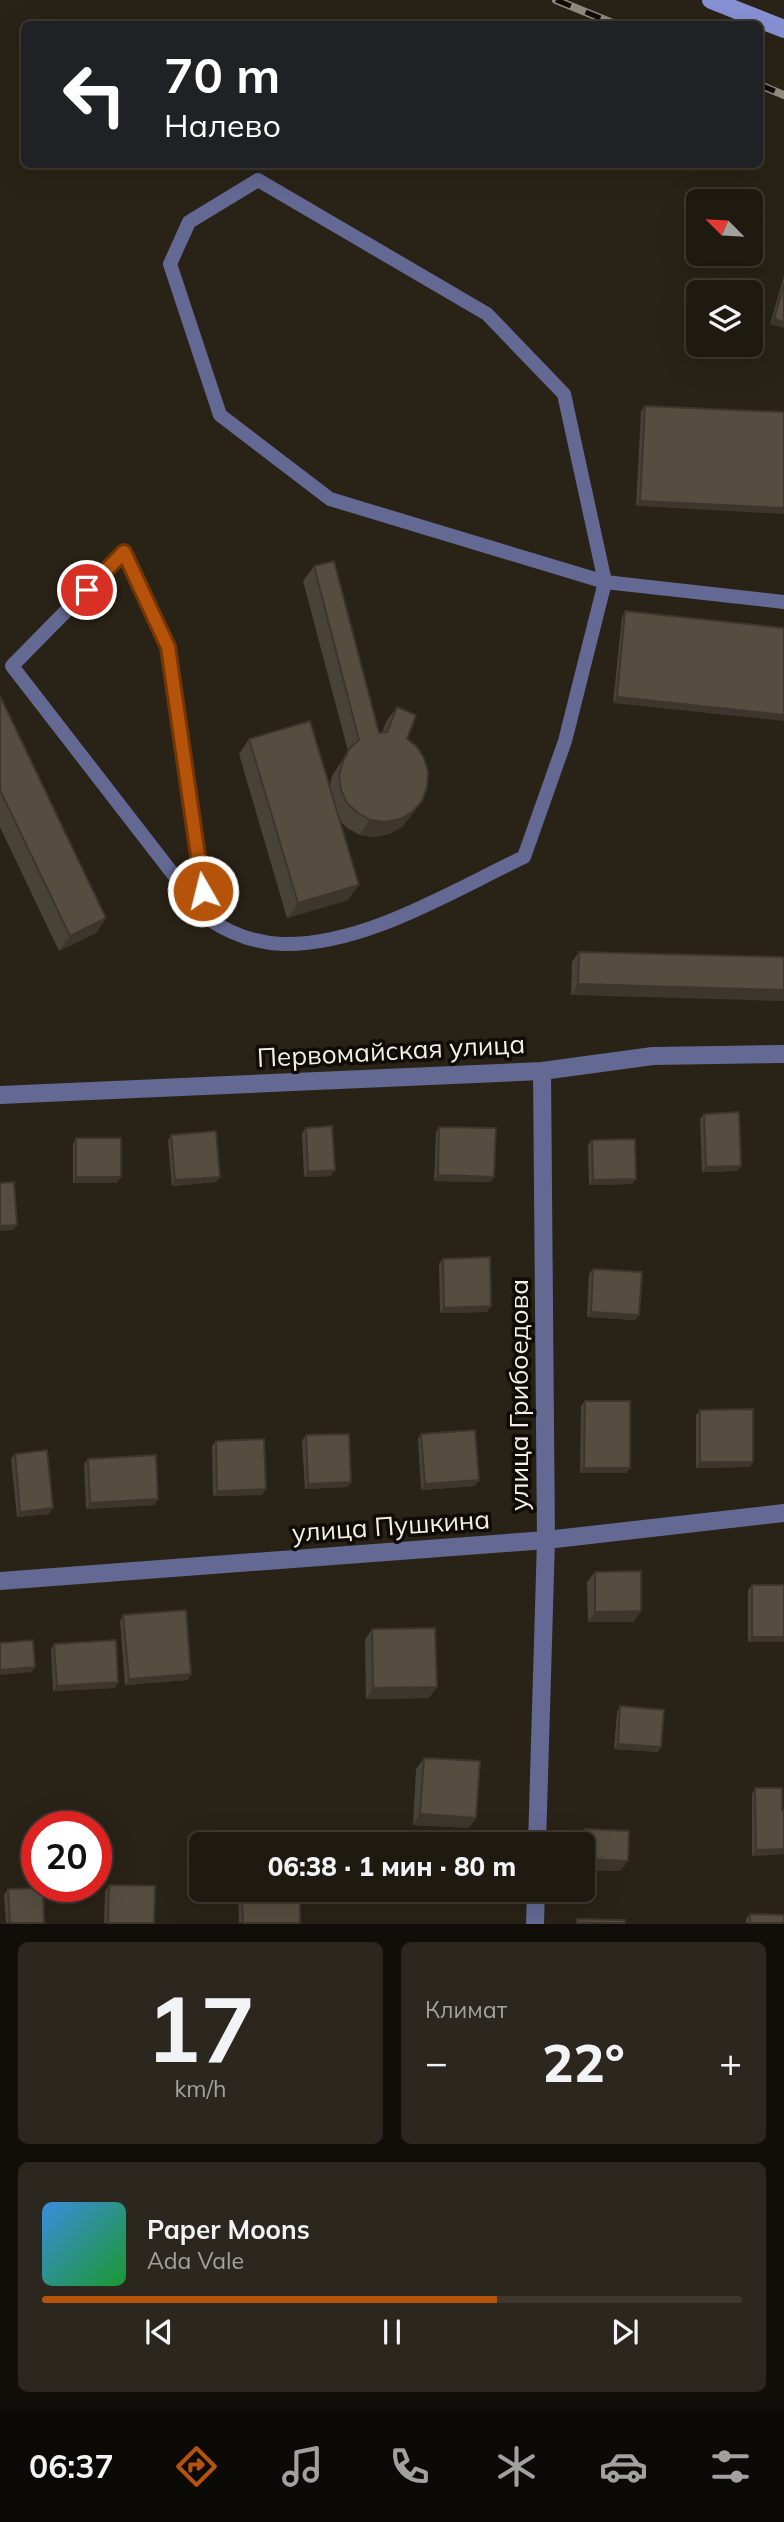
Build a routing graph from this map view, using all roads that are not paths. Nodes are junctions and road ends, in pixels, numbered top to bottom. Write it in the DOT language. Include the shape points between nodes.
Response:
graph roads {
  1 [pos="711,0"];
  2 [pos="784,29"];
  3 [pos="605,582"];
  4 [pos="784,602"];
  5 [pos="206,919"];
  6 [pos="784,1054"];
  7 [pos="542,1071"];
  8 [pos="0,1095"];
  9 [pos="784,1513"];
  10 [pos="546,1541"];
  11 [pos="0,1581"];
  12 [pos="537,1832"];
  13 [pos="536,1902"];
  14 [pos="535,1923"];
  1 -- 2 [label="main road"];
  3 -- 3 [label="lane" via="330,499 220,415 170,264 189,222 258,180 487,314 564,394"];
  3 -- 4 [label="lane"];
  3 -- 5 [label="lane" via="565,741 524,857 408,912 331,938 298,944 258,941"];
  5 -- 5 [label="lane" via="12,666 124,552 168,647"];
  6 -- 7 [label="street, Первомайская улица" via="653,1056"];
  7 -- 8 [label="street, Первомайская улица"];
  7 -- 10 [label="street, улица Грибоедова"];
  9 -- 10 [label="street, улица Пушкина"];
  10 -- 11 [label="street, улица Пушкина"];
  10 -- 12 [label="street, улица Грибоедова"];
  13 -- 14 [label="street"];
}
